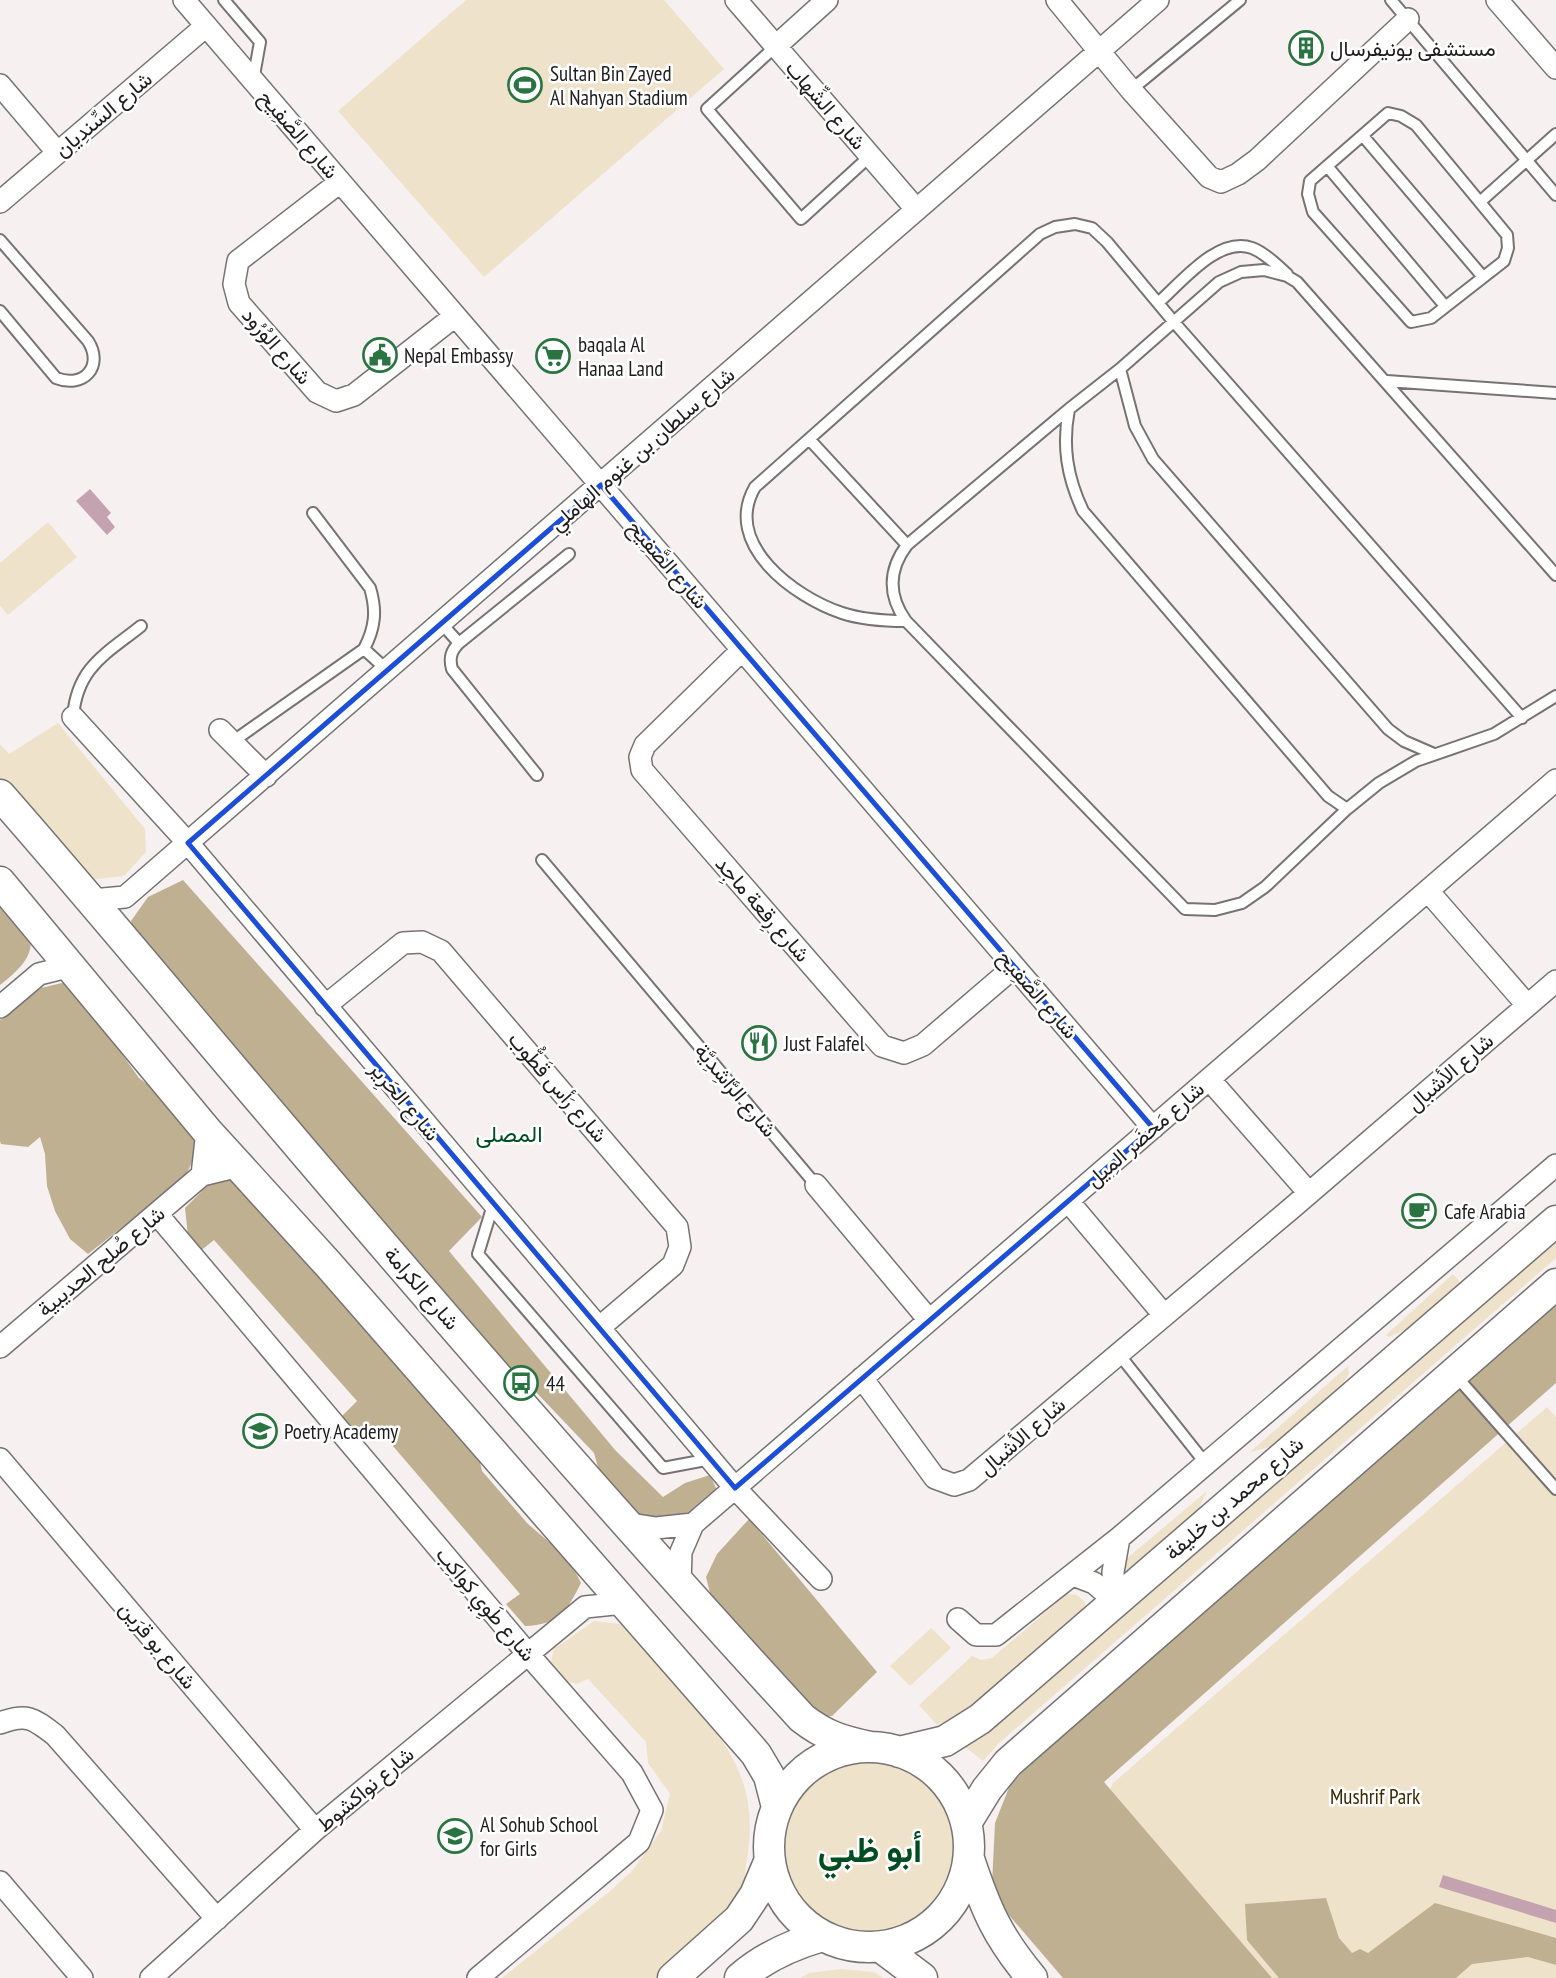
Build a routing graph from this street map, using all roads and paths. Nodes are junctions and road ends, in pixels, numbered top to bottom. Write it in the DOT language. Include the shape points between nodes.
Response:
graph roads {
  1 [pos="184,0"];
  2 [pos="224,0"];
  3 [pos="736,0"];
  4 [pos="827,0"];
  5 [pos="1057,0"];
  6 [pos="1158,0"];
  7 [pos="1240,0"];
  8 [pos="1391,0"];
  9 [pos="1497,0"];
  10 [pos="1408,19"];
  11 [pos="206,26"];
  12 [pos="776,46"];
  13 [pos="1098,50"];
  14 [pos="1556,68"];
  15 [pos="253,81"];
  16 [pos="0,85"];
  17 [pos="1131,90"];
  18 [pos="1556,134"];
  19 [pos="1363,136"];
  20 [pos="57,152"];
  21 [pos="870,156"];
  22 [pos="1526,160"];
  23 [pos="1327,166"];
  24 [pos="340,182"];
  25 [pos="1556,195"];
  26 [pos="1481,201"];
  27 [pos="0,202"];
  28 [pos="916,209"];
  29 [pos="0,240"];
  30 [pos="1483,277"];
  31 [pos="1297,282"];
  32 [pos="1158,303"];
  33 [pos="1445,306"];
  34 [pos="0,312"];
  35 [pos="455,316"];
  36 [pos="1173,321"];
  37 [pos="1120,369"];
  38 [pos="1387,381"];
  39 [pos="1556,393"];
  40 [pos="1069,409"];
  41 [pos="809,439"];
  42 [pos="601,485"];
  43 [pos="313,513"];
  44 [pos="907,545"];
  45 [pos="569,554"];
  46 [pos="1556,575"];
  47 [pos="906,621"];
  48 [pos="442,623"];
  49 [pos="141,626"];
  50 [pos="459,643"];
  51 [pos="364,649"];
  52 [pos="742,650"];
  53 [pos="387,670"];
  54 [pos="1556,696"];
  55 [pos="73,717"];
  56 [pos="1522,718"];
  57 [pos="226,736"];
  58 [pos="1434,754"];
  59 [pos="537,775"];
  60 [pos="266,776"];
  61 [pos="1556,780"];
  62 [pos="0,795"];
  63 [pos="1348,809"];
  64 [pos="188,844"];
  65 [pos="542,860"];
  66 [pos="0,882"];
  67 [pos="1428,891"];
  68 [pos="125,897"];
  69 [pos="92,900"];
  70 [pos="120,933"];
  71 [pos="47,937"];
  72 [pos="71,966"];
  73 [pos="1014,967"];
  74 [pos="39,974"];
  75 [pos="1556,981"];
  76 [pos="326,1006"];
  77 [pos="1527,1006"];
  78 [pos="0,1007"];
  79 [pos="1209,1079"];
  80 [pos="1153,1128"];
  81 [pos="207,1131"];
  82 [pos="1556,1165"];
  83 [pos="239,1166"];
  84 [pos="202,1175"];
  85 [pos="816,1185"];
  86 [pos="1309,1194"];
  87 [pos="1068,1201"];
  88 [pos="493,1205"];
  89 [pos="157,1213"];
  90 [pos="1556,1221"];
  91 [pos="1556,1283"];
  92 [pos="1164,1315"];
  93 [pos="929,1320"];
  94 [pos="600,1327"];
  95 [pos="0,1347"];
  96 [pos="1118,1353"];
  97 [pos="1454,1373"];
  98 [pos="862,1378"];
  99 [pos="0,1459"];
  100 [pos="712,1459"];
  101 [pos="1206,1464"];
  102 [pos="735,1488"];
  103 [pos="1556,1489"];
  104 [pos="624,1523"];
  105 [pos="693,1524"];
  106 [pos="1119,1538"];
  107 [pos="592,1566"];
  108 [pos="1073,1575"];
  109 [pos="821,1578"];
  110 [pos="680,1586"];
  111 [pos="1115,1601"];
  112 [pos="624,1603"];
  113 [pos="586,1607"];
  114 [pos="958,1619"];
  115 [pos="528,1654"];
  116 [pos="0,1723"];
  117 [pos="884,1750"];
  118 [pos="777,1807"];
  119 [pos="966,1823"];
  120 [pos="315,1830"];
  121 [pos="969,1859"];
  122 [pos="769,1862"];
  123 [pos="0,1882"];
  124 [pos="217,1919"];
  125 [pos="822,1936"];
  126 [pos="881,1947"];
  127 [pos="82,1978"];
  128 [pos="150,1978"];
  129 [pos="478,1978"];
  130 [pos="673,1978"];
  131 [pos="740,1978"];
  132 [pos="922,1978"];
  133 [pos="1032,1978"];
  1 -- 11 [label="street, شارع الصَّفِيح"];
  2 -- 15 [label="lane" via="260,42"];
  3 -- 12 [label="street, شارع الشِّهاب"];
  4 -- 12 [label="street"];
  5 -- 13 [label="street"];
  6 -- 13 [label="street, شارع سلطان بن غنوم الهاملي"];
  7 -- 17 [label="lane"];
  8 -- 10 [label="lane"];
  9 -- 14 [label="street"];
  10 -- 17 [label="street" via="1257,160 1221,182 1209,177"];
  10 -- 22 [label="lane"];
  11 -- 15 [label="street, شارع الصَّفِيح"];
  11 -- 20 [label="street, شارع السِّندِيان"];
  12 -- 21 [label="street, شارع الشِّهاب"];
  12 -- 21 [label="lane" via="707,109 801,219"];
  13 -- 17 [label="street"];
  13 -- 28 [label="street, شارع سلطان بن غنوم الهاملي"];
  15 -- 24 [label="street, شارع الصَّفِيح"];
  16 -- 20 [label="street"];
  18 -- 22 [label="lane"];
  19 -- 23 [label="lane"];
  19 -- 26 [label="lane" via="1388,113 1401,116 1416,125"];
  19 -- 30 [label="lane"];
  20 -- 27 [label="street, شارع السِّندِيان"];
  21 -- 28 [label="street, شارع الشِّهاب"];
  22 -- 25 [label="lane"];
  22 -- 26 [label="lane"];
  23 -- 33 [label="lane"];
  23 -- 33 [label="lane" via="1310,181 1312,212 1411,322 1431,318"];
  24 -- 35 [label="street, شارع الصَّفِيح"];
  24 -- 35 [label="street, شارع الوُرُود" via="239,261 234,284 239,303 317,392 335,401 354,396"];
  26 -- 30 [label="lane" via="1507,235 1508,248 1504,261"];
  28 -- 42 [label="street, شارع سلطان بن غنوم الهاملي"];
  29 -- 34 [label="lane" via="88,341 93,349 92,369 76,382 56,378"];
  30 -- 33 [label="lane"];
  31 -- 32 [label="lane" via="1254,249 1226,247"];
  31 -- 36 [label="lane" via="1264,270 1241,272 1219,282"];
  31 -- 38 [label="lane"];
  32 -- 36 [label="lane"];
  32 -- 41 [label="lane" via="1092,228 1075,224 1055,228 1040,234"];
  35 -- 42 [label="street, شارع الصَّفِيح"];
  36 -- 37 [label="lane"];
  36 -- 56 [label="lane"];
  37 -- 40 [label="lane"];
  37 -- 58 [label="lane" via="1135,426 1153,459 1388,729"];
  38 -- 39 [label="lane"];
  38 -- 46 [label="lane"];
  40 -- 44 [label="lane"];
  40 -- 63 [label="lane" via="1066,459 1083,511 1328,796"];
  41 -- 44 [label="lane"];
  41 -- 47 [label="lane" via="750,496 746,525 753,545 787,583 823,606 864,619"];
  42 -- 48 [label="street, شارع سلطان بن غنوم الهاملي"];
  42 -- 52 [label="street, شارع الصَّفِيح"];
  43 -- 51 [label="lane" via="370,588 375,620"];
  44 -- 47 [label="lane" via="895,565 892,588"];
  45 -- 50 [label="lane"];
  47 -- 63 [label="lane" via="1185,909 1230,908 1254,896"];
  48 -- 50 [label="lane"];
  48 -- 53 [label="street, شارع سلطان بن غنوم الهاملي"];
  49 -- 55 [label="lane" via="89,670 78,687"];
  50 -- 59 [label="lane" via="451,654 452,668"];
  51 -- 53 [label="lane"];
  51 -- 57 [label="lane"];
  52 -- 73 [label="street, شارع الصَّفِيح"];
  52 -- 73 [label="street, شارع رِقعة ماجِد" via="645,745 640,757 642,770 882,1046 904,1053 923,1045"];
  53 -- 60 [label="street, شارع سلطان بن غنوم الهاملي"];
  54 -- 56 [label="lane"];
  55 -- 64 [label="street, شارع الحَرِير"];
  56 -- 58 [label="lane" via="1474,742"];
  57 -- 60 [label="street"];
  58 -- 63 [label="lane" via="1399,770"];
  60 -- 64 [label="street, شارع سلطان بن غنوم الهاملي"];
  61 -- 67 [label="street, شارع مَحضَر المِيل"];
  62 -- 69 [label="main road, شارع الكرامة"];
  64 -- 68 [label="street, شارع سلطان بن غنوم الهاملي"];
  64 -- 76 [label="street, شارع الحَرِير"];
  65 -- 85 [label="lane, شارع الرَّاشِدِيَّة"];
  66 -- 71 [label="main road"];
  67 -- 77 [label="street"];
  67 -- 79 [label="street, شارع مَحضَر المِيل"];
  68 -- 69 [label="street"];
  68 -- 70 [label="street"];
  69 -- 70 [label="main road, شارع الكرامة"];
  70 -- 104 [label="main road, شارع الكرامة"];
  71 -- 72 [label="main road"];
  71 -- 74 [label="street"];
  72 -- 74 [label="street"];
  72 -- 81 [label="main road"];
  73 -- 80 [label="street, شارع الصَّفِيح"];
  74 -- 78 [label="street"];
  75 -- 77 [label="street, شارع الأشبال"];
  76 -- 88 [label="street, شارع الحَرِير"];
  76 -- 94 [label="street, شارع رَأس قَطُّوب" via="403,943 422,942 441,951 677,1227 680,1247 673,1265"];
  77 -- 86 [label="street, شارع الأشبال"];
  79 -- 80 [label="street, شارع مَحضَر المِيل"];
  79 -- 86 [label="street"];
  80 -- 87 [label="street, شارع مَحضَر المِيل"];
  81 -- 83 [label="main road"];
  81 -- 84 [label="street"];
  82 -- 101 [label="street"];
  83 -- 84 [label="street, شارع صُلح الحديبية"];
  83 -- 107 [label="main road"];
  84 -- 89 [label="street, شارع صُلح الحديبية"];
  85 -- 93 [label="street, شارع الرَّاشِدِيَّة"];
  86 -- 92 [label="street, شارع الأشبال"];
  87 -- 92 [label="street"];
  87 -- 93 [label="street, شارع مَحضَر المِيل"];
  88 -- 94 [label="street, شارع الحَرِير"];
  88 -- 100 [label="lane" via="478,1254 663,1468"];
  89 -- 95 [label="street, شارع صُلح الحديبية"];
  89 -- 115 [label="street, شارع طَوِي كِواكِب"];
  90 -- 111 [label="main road, شارع محمد بن خليفة"];
  91 -- 97 [label="main road"];
  92 -- 96 [label="street, شارع الأشبال"];
  93 -- 98 [label="street, شارع مَحضَر المِيل"];
  94 -- 100 [label="street, شارع الحَرِير"];
  96 -- 98 [label="street, شارع الأشبال" via="969,1480 954,1485 935,1478"];
  96 -- 101 [label="lane"];
  97 -- 103 [label="lane"];
  97 -- 119 [label="main road" via="1008,1762"];
  98 -- 102 [label="street, شارع مَحضَر المِيل"];
  99 -- 120 [label="street, شارع بو قرَين"];
  100 -- 102 [label="street, شارع الحَرِير"];
  101 -- 106 [label="street"];
  102 -- 105 [label="street, شارع مَحضَر المِيل"];
  102 -- 109 [label="street"];
  104 -- 105 [label="street" via="656,1528"];
  104 -- 110 [label="main road, شارع الكرامة"];
  105 -- 110 [label="street, شارع مَحضَر المِيل" via="681,1552"];
  106 -- 108 [label="street"];
  106 -- 111 [label="street" via="1113,1572"];
  107 -- 112 [label="main road"];
  107 -- 113 [label="street"];
  108 -- 111 [label="street" via="1094,1583"];
  108 -- 114 [label="street" via="996,1635 976,1635"];
  110 -- 117 [label="main road, شارع الكرامة" via="802,1718 821,1733"];
  111 -- 117 [label="main road, شارع محمد بن خليفة" via="980,1719 945,1741"];
  112 -- 113 [label="street"];
  112 -- 118 [label="main road" via="756,1754 769,1776"];
  113 -- 115 [label="street, شارع نواكشوط"];
  115 -- 120 [label="street, شارع نواكشوط"];
  115 -- 129 [label="street, شارع طَوِي كِواكِب" via="632,1773 652,1810 639,1842"];
  116 -- 124 [label="street" via="35,1719 55,1735"];
  117 -- 118 [label="main road" via="841,1751 814,1763 792,1783"];
  117 -- 119 [label="main road" via="929,1768 953,1792"];
  118 -- 122 [label="main road" via="769,1834"];
  119 -- 121 [label="main road"];
  120 -- 124 [label="street, شارع نواكشوط"];
  121 -- 126 [label="main road" via="960,1891 940,1918 913,1937"];
  121 -- 133 [label="main road" via="988,1913 1008,1950"];
  122 -- 125 [label="main road" via="779,1891 797,1917"];
  122 -- 130 [label="main road" via="739,1919"];
  123 -- 127 [label="street"];
  124 -- 128 [label="street, شارع نواكشوط"];
  125 -- 126 [label="main road" via="851,1946"];
  125 -- 131 [label="main road" via="769,1956"];
  126 -- 132 [label="main road"];
}
